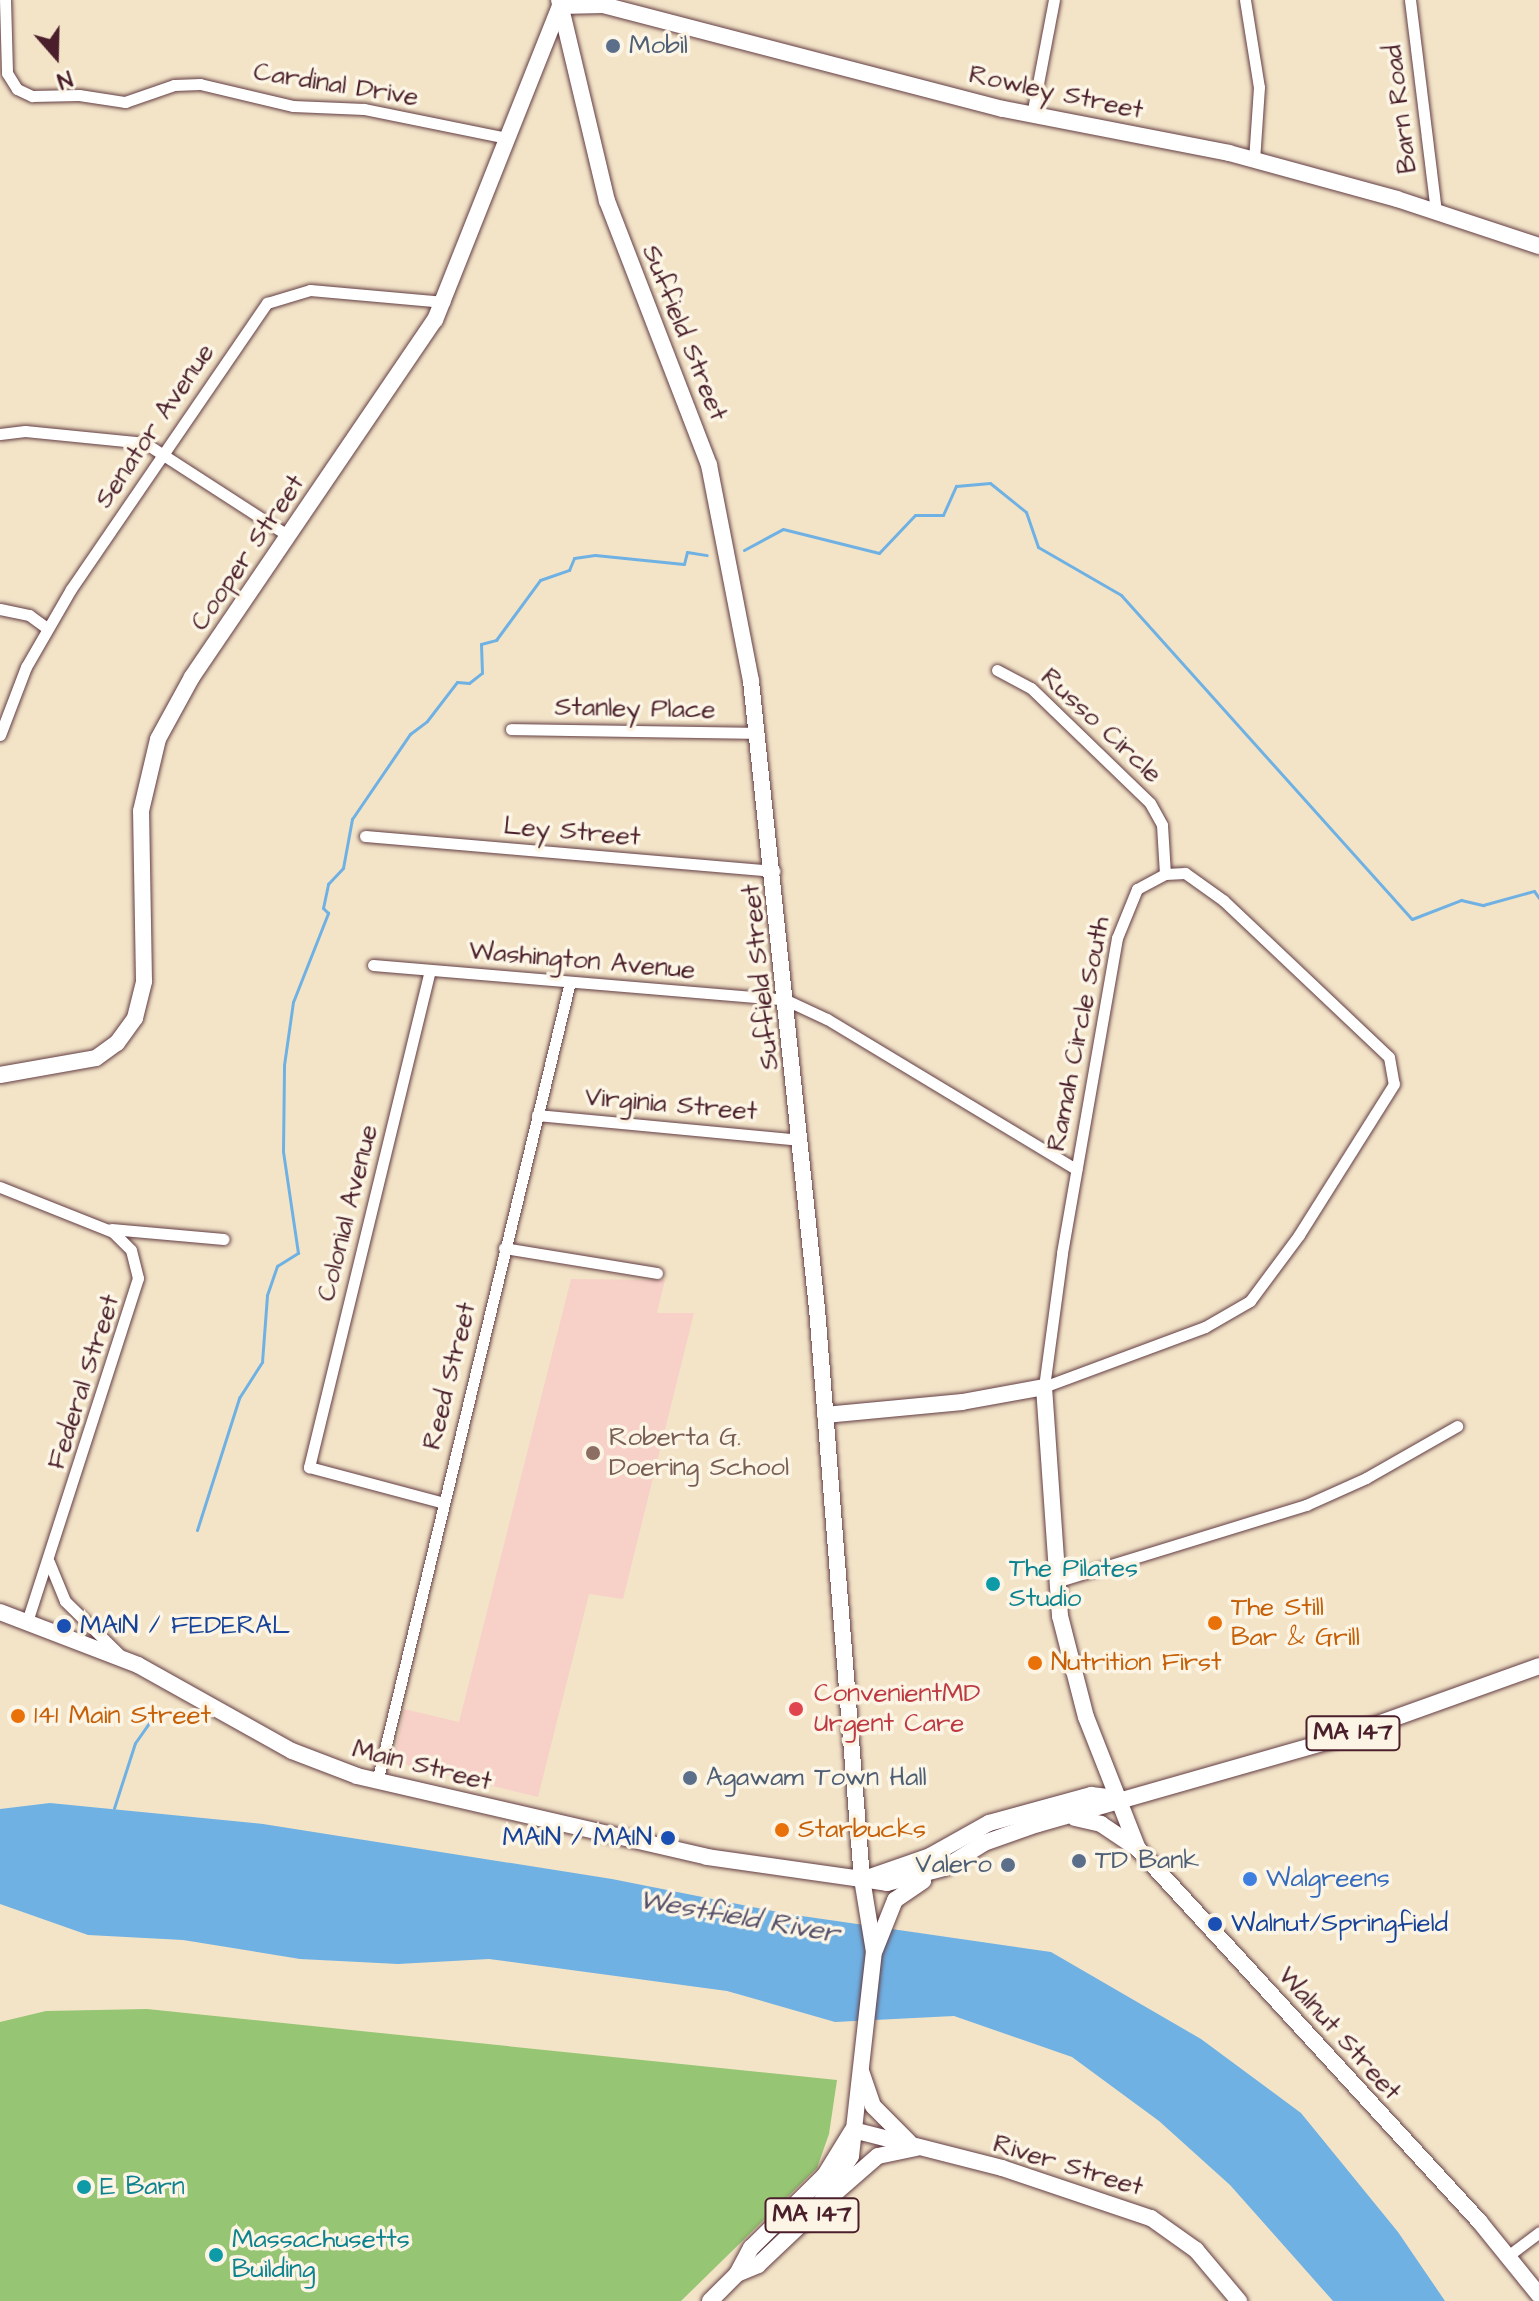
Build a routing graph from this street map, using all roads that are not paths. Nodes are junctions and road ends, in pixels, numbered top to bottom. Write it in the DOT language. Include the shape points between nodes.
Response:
graph roads {
  1 [pos="5,0"];
  2 [pos="1054,0"];
  3 [pos="1245,0"];
  4 [pos="1410,0"];
  5 [pos="560,2"];
  6 [pos="1032,115"];
  7 [pos="507,138"];
  8 [pos="1254,160"];
  9 [pos="1436,212"];
  10 [pos="1539,246"];
  11 [pos="444,302"];
  12 [pos="0,434"];
  13 [pos="164,451"];
  14 [pos="289,536"];
  15 [pos="0,609"];
  16 [pos="47,628"];
  17 [pos="997,670"];
  18 [pos="511,729"];
  19 [pos="758,733"];
  20 [pos="0,735"];
  21 [pos="365,836"];
  22 [pos="775,871"];
  23 [pos="1165,874"];
  24 [pos="373,965"];
  25 [pos="430,970"];
  26 [pos="570,982"];
  27 [pos="786,1000"];
  28 [pos="0,1075"];
  29 [pos="537,1115"];
  30 [pos="801,1140"];
  31 [pos="1076,1169"];
  32 [pos="0,1187"];
  33 [pos="110,1229"];
  34 [pos="224,1239"];
  35 [pos="504,1248"];
  36 [pos="657,1273"];
  37 [pos="1044,1387"];
  38 [pos="825,1415"];
  39 [pos="1457,1426"];
  40 [pos="441,1502"];
  41 [pos="49,1557"];
  42 [pos="1056,1582"];
  43 [pos="0,1612"];
  44 [pos="27,1622"];
  45 [pos="127,1660"];
  46 [pos="1539,1666"];
  47 [pos="377,1782"];
  48 [pos="1117,1798"];
  49 [pos="1065,1818"];
  50 [pos="1138,1849"];
  51 [pos="944,1868"];
  52 [pos="862,1879"];
  53 [pos="877,1918"];
  54 [pos="861,2071"];
  55 [pos="853,2130"];
  56 [pos="914,2145"];
  57 [pos="815,2211"];
  58 [pos="1539,2232"];
  59 [pos="1509,2255"];
  60 [pos="737,2274"];
  61 [pos="1539,2295"];
  62 [pos="717,2299"];
  63 [pos="1239,2301"];
  1 -- 7 [label="street, Cardinal Drive" via="7,73 17,89 32,96 79,95 125,102 174,85 200,84 293,106 364,109"];
  2 -- 6 [label="street"];
  3 -- 8 [label="street" via="1259,87"];
  4 -- 9 [label="street, Barn Road"];
  5 -- 6 [label="main road, Rowley Street" via="603,5"];
  5 -- 7 [label="main road, Cooper Street"];
  5 -- 19 [label="main road, Suffield Street" via="607,201 709,465 730,554"];
  6 -- 8 [label="main road, Rowley Street"];
  7 -- 11 [label="main road, Cooper Street"];
  8 -- 9 [label="main road, Rowley Street"];
  9 -- 10 [label="main road, Rowley Street"];
  11 -- 13 [label="street, Senator Avenue" via="310,290 272,300"];
  11 -- 14 [label="main road, Cooper Street"];
  12 -- 13 [label="street" via="119,438"];
  13 -- 14 [label="street"];
  13 -- 16 [label="street, Senator Avenue"];
  14 -- 28 [label="main road, Cooper Street" via="180,696 154,751 141,811 144,981 135,1018 117,1043 96,1058"];
  15 -- 16 [label="street" via="29,615"];
  16 -- 20 [label="street, Senator Avenue" via="20,678"];
  17 -- 23 [label="street, Russo Circle" via="1031,688 1150,803 1162,825"];
  18 -- 19 [label="street, Stanley Place"];
  19 -- 22 [label="main road, Suffield Street"];
  21 -- 22 [label="street, Ley Street"];
  22 -- 27 [label="main road, Suffield Street"];
  23 -- 31 [label="street, Ramah Circle South" via="1137,889 1126,908"];
  23 -- 37 [label="street" via="1200,879 1389,1057 1395,1071 1385,1102 1250,1301 1205,1327"];
  24 -- 25 [label="street, Washington Avenue"];
  25 -- 26 [label="street, Washington Avenue"];
  25 -- 40 [label="street, Colonial Avenue" via="309,1467"];
  26 -- 27 [label="street, Washington Avenue"];
  26 -- 29 [label="street, Reed Street"];
  27 -- 30 [label="main road, Suffield Street"];
  27 -- 31 [label="street" via="827,1019"];
  29 -- 30 [label="street, Virginia Street"];
  29 -- 35 [label="street, Reed Street"];
  30 -- 38 [label="main road, Suffield Street"];
  31 -- 37 [label="street, Ramah Circle South"];
  32 -- 33 [label="street"];
  33 -- 34 [label="street"];
  33 -- 41 [label="street, Federal Street" via="131,1250 137,1290"];
  35 -- 36 [label="street"];
  35 -- 40 [label="street, Reed Street"];
  37 -- 38 [label="main road" via="974,1401"];
  37 -- 42 [label="main road, Walnut Street"];
  38 -- 52 [label="main road, Suffield Street"];
  39 -- 42 [label="street" via="1306,1505"];
  40 -- 47 [label="street, Reed Street"];
  41 -- 44 [label="street, Federal Street"];
  41 -- 45 [label="street" via="65,1601"];
  42 -- 48 [label="main road, Walnut Street" via="1074,1681"];
  43 -- 44 [label="main road, Main Street"];
  44 -- 45 [label="main road, Main Street"];
  45 -- 47 [label="main road, Main Street" via="292,1751"];
  46 -- 48 [label="main road, MA 147" via="1330,1741"];
  47 -- 52 [label="main road, Main Street" via="707,1857"];
  48 -- 49 [label="main road, MA 147"];
  48 -- 50 [label="main road, Walnut Street"];
  48 -- 52 [label="main road, MA 147" via="1091,1795 989,1823 930,1856"];
  49 -- 50 [label="main road" via="1092,1820"];
  49 -- 51 [label="main road, MA 147" via="984,1843"];
  50 -- 59 [label="main road, Walnut Street"];
  51 -- 52 [label="main road, Main Street" via="887,1883"];
  51 -- 53 [label="main road, MA 147" via="904,1891"];
  52 -- 53 [label="main road, Suffield Street / MA 147"];
  53 -- 54 [label="main road, Suffield Street / MA 147"];
  54 -- 55 [label="main road, MA 147"];
  54 -- 56 [label="main road" via="873,2106"];
  55 -- 56 [label="main road, River Street"];
  55 -- 57 [label="main road, MA 147" via="844,2173"];
  55 -- 60 [label="main road, MA 147" via="825,2175 751,2248"];
  56 -- 57 [label="main road" via="878,2156"];
  56 -- 63 [label="main road, River Street" via="1151,2218 1196,2250"];
  57 -- 60 [label="main road, MA 147" via="758,2265"];
  58 -- 59 [label="street"];
  59 -- 61 [label="main road, Walnut Street"];
  60 -- 62 [label="main road, MA 147"];
}
